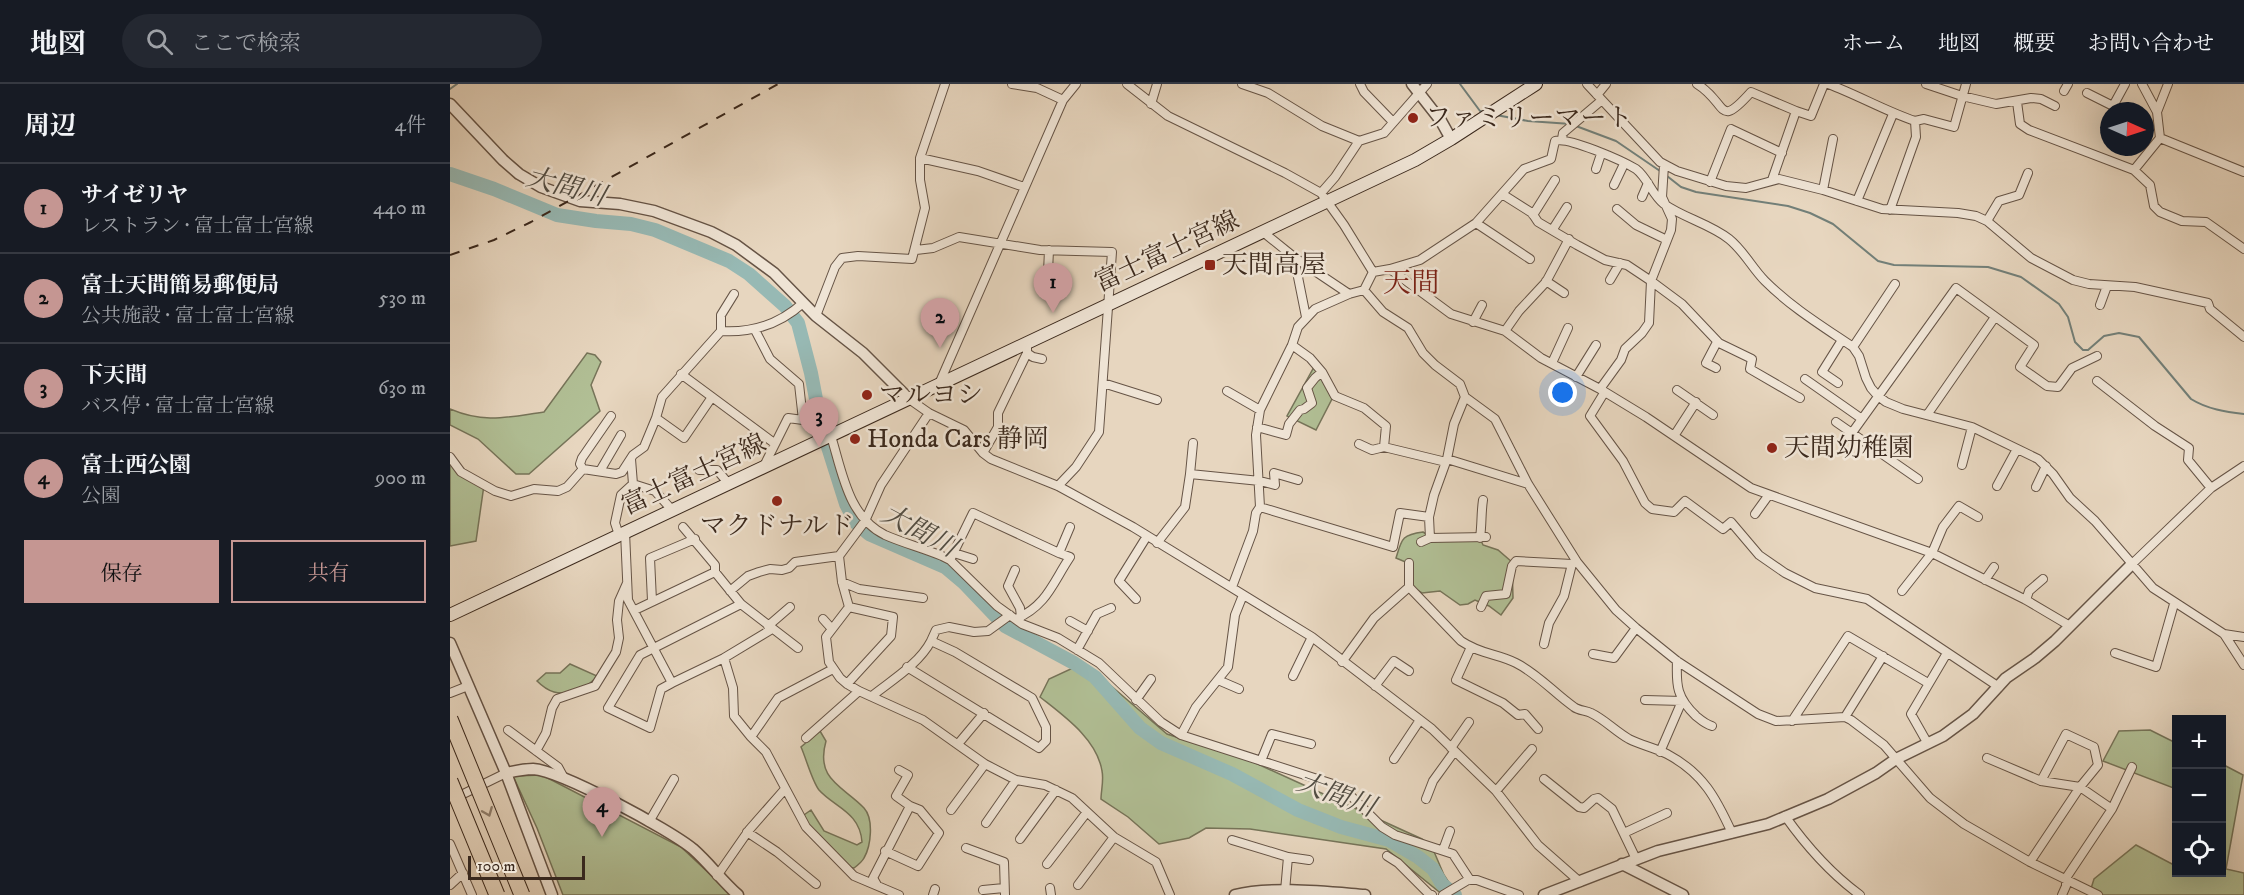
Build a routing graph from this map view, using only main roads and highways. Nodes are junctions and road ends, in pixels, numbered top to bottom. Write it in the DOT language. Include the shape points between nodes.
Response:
graph roads {
  1 [pos="1536,84"];
  2 [pos="450,615"];
  3 [pos="450,719"];
  4 [pos="450,781"];
  5 [pos="497,895"];
  6 [pos="522,895"];
  1 -- 2 [label="main road, 富士富士宮線" via="1416,160 1323,198 1263,232 1027,348 939,384"];
  3 -- 6 [label="highway, one-way, bridge"];
  4 -- 5 [label="highway, bridge"];
}
